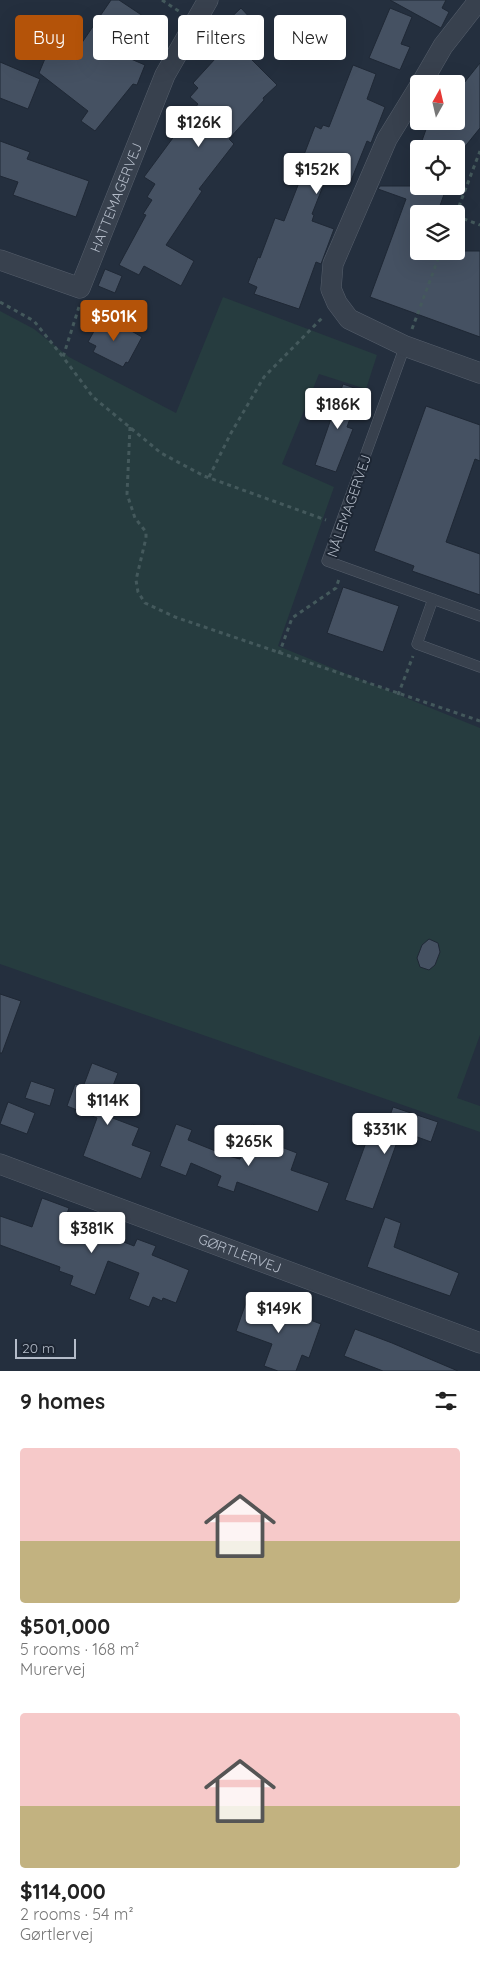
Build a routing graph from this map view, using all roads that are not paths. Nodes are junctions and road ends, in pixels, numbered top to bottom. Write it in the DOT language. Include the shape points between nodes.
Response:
graph roads {
  1 [pos="208,0"];
  2 [pos="479,0"];
  3 [pos="426,75"];
  4 [pos="410,102"];
  5 [pos="0,260"];
  6 [pos="405,346"];
  7 [pos="480,373"];
  8 [pos="433,599"];
  9 [pos="480,616"];
  10 [pos="480,666"];
  11 [pos="0,1164"];
  12 [pos="480,1343"];
  1 -- 5 [label="street, HATTEMAGERVEJ" via="165,75 80,288"];
  2 -- 3 [label="street" via="443,46"];
  4 -- 6 [label="street" via="387,139 333,264 332,289 337,303 349,319"];
  6 -- 7 [label="street"];
  6 -- 8 [label="lane, NÅLEMAGERVEJ" via="327,561"];
  8 -- 9 [label="lane, NÅLEMAGERVEJ"];
  8 -- 10 [label="lane" via="417,644"];
  11 -- 12 [label="street, GØRTLERVEJ"];
}
